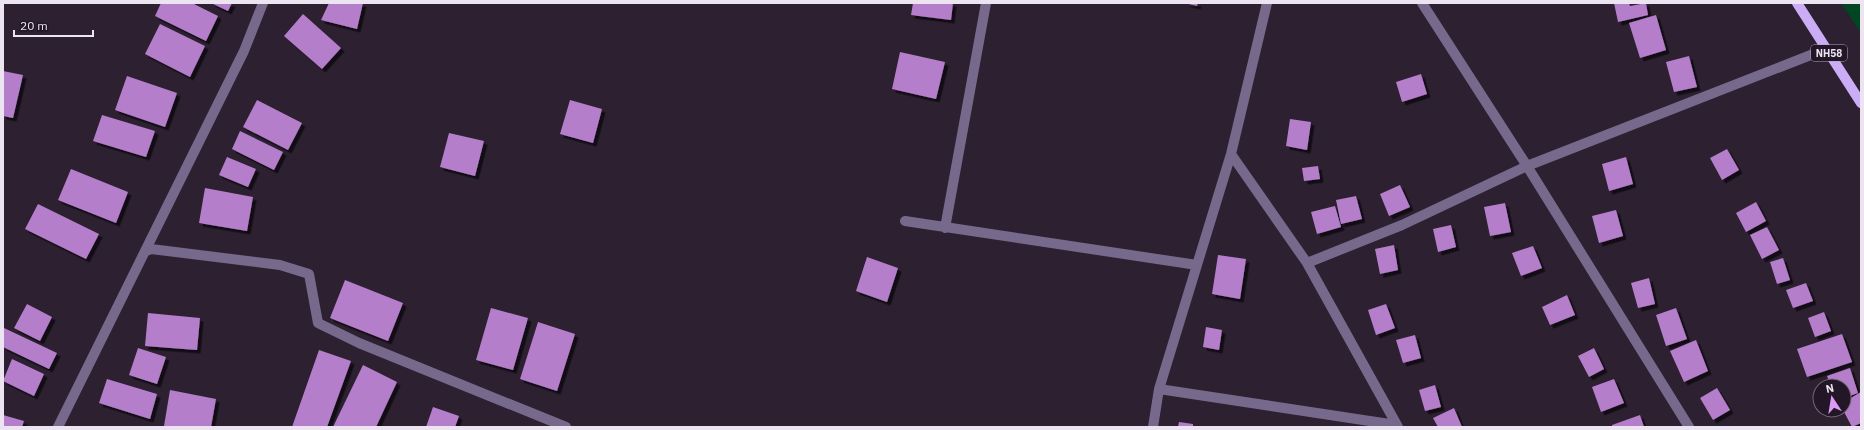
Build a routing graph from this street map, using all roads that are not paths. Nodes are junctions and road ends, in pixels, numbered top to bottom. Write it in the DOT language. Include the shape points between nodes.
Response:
graph roads {
  1 [pos="263,3"];
  2 [pos="986,3"];
  3 [pos="1267,3"];
  4 [pos="1422,3"];
  5 [pos="1797,3"];
  6 [pos="1826,49"];
  7 [pos="1861,103"];
  8 [pos="1231,154"];
  9 [pos="1527,166"];
  10 [pos="905,221"];
  11 [pos="945,228"];
  12 [pos="146,251"];
  13 [pos="1307,263"];
  14 [pos="1197,265"];
  15 [pos="1160,389"];
  16 [pos="1397,426"];
  17 [pos="58,427"];
  18 [pos="566,427"];
  19 [pos="1153,427"];
  20 [pos="1689,427"];
  1 -- 12 [label="street" via="244,51"];
  2 -- 11 [label="street"];
  3 -- 8 [label="street"];
  4 -- 9 [label="street"];
  5 -- 6 [label="main road, NH58"];
  6 -- 7 [label="main road, NH58"];
  6 -- 9 [label="street"];
  8 -- 13 [label="street"];
  8 -- 14 [label="street"];
  9 -- 13 [label="street" via="1402,225"];
  9 -- 20 [label="street"];
  10 -- 11 [label="street"];
  11 -- 14 [label="street"];
  12 -- 17 [label="street"];
  12 -- 18 [label="street" via="150,249 280,265 310,274 318,323"];
  13 -- 16 [label="street"];
  14 -- 15 [label="street"];
  15 -- 16 [label="street"];
  15 -- 19 [label="street"];
}
